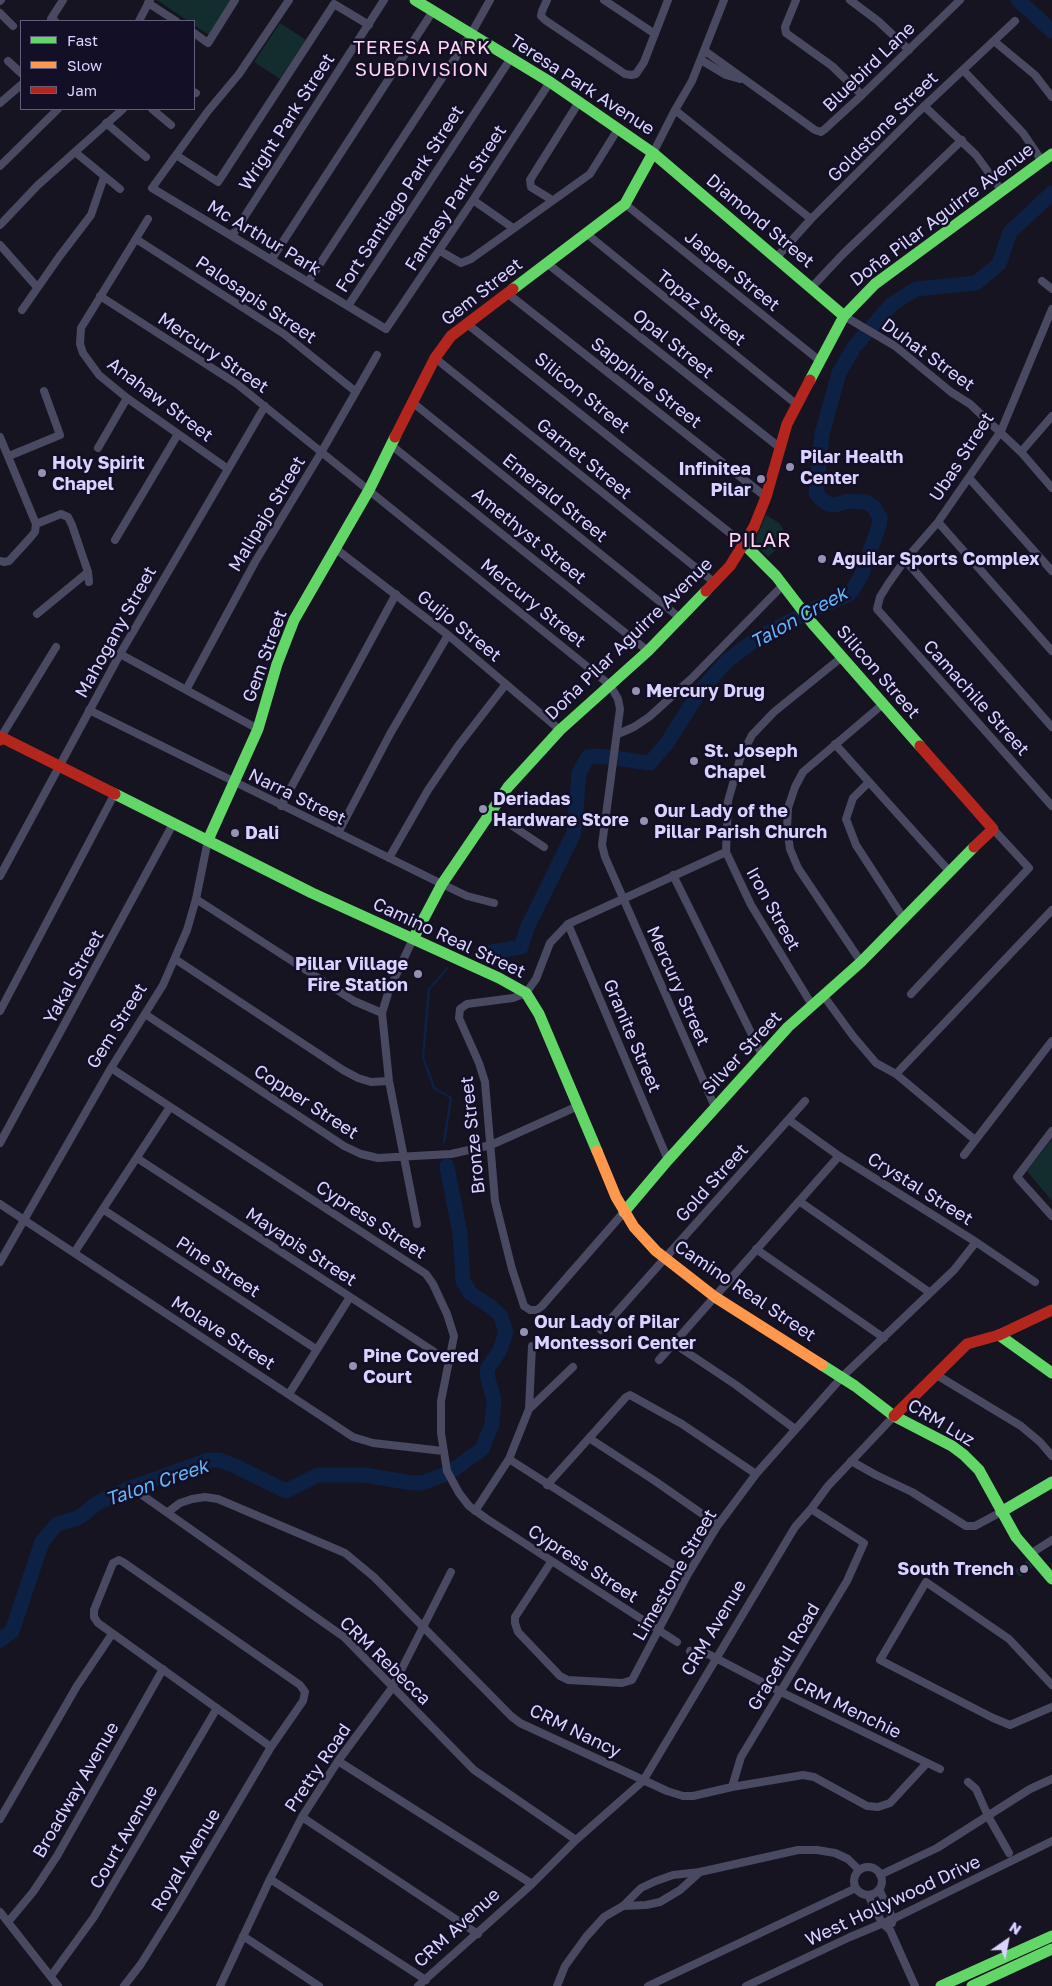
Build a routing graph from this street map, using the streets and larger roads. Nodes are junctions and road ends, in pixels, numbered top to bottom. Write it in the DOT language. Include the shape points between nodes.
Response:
graph roads {
  1 [pos="63,0"];
  2 [pos="235,0"];
  3 [pos="289,0"];
  4 [pos="384,0"];
  5 [pos="415,0"];
  6 [pos="490,0"];
  7 [pos="547,0"];
  8 [pos="604,0"];
  9 [pos="668,0"];
  10 [pos="724,0"];
  11 [pos="796,0"];
  12 [pos="850,0"];
  13 [pos="960,0"];
  14 [pos="149,1"];
  15 [pos="860,3"];
  16 [pos="433,11"];
  17 [pos="0,13"];
  18 [pos="53,20"];
  19 [pos="140,20"];
  20 [pos="175,20"];
  21 [pos="1015,20"];
  22 [pos="369,24"];
  23 [pos="13,26"];
  24 [pos="195,34"];
  25 [pos="470,34"];
  26 [pos="655,34"];
  27 [pos="994,41"];
  28 [pos="909,50"];
  29 [pos="705,51"];
  30 [pos="511,58"];
  31 [pos="701,60"];
  32 [pos="8,62"];
  33 [pos="963,70"];
  34 [pos="20,72"];
  35 [pos="744,80"];
  36 [pos="550,82"];
  37 [pos="20,86"];
  38 [pos="862,95"];
  39 [pos="1052,96"];
  40 [pos="580,102"];
  41 [pos="0,103"];
  42 [pos="924,106"];
  43 [pos="57,110"];
  44 [pos="122,110"];
  45 [pos="153,110"];
  46 [pos="675,110"];
  47 [pos="106,123"];
  48 [pos="171,125"];
  49 [pos="618,129"];
  50 [pos="962,140"];
  51 [pos="75,152"];
  52 [pos="653,153"];
  53 [pos="1052,154"];
  54 [pos="176,155"];
  55 [pos="146,157"];
  56 [pos="1042,161"];
  57 [pos="0,166"];
  58 [pos="104,177"];
  59 [pos="120,189"];
  60 [pos="1002,191"];
  61 [pos="473,200"];
  62 [pos="552,200"];
  63 [pos="625,204"];
  64 [pos="148,219"];
  65 [pos="812,219"];
  66 [pos="0,225"];
  67 [pos="513,228"];
  68 [pos="587,234"];
  69 [pos="232,236"];
  70 [pos="136,239"];
  71 [pos="0,245"];
  72 [pos="440,251"];
  73 [pos="776,258"];
  74 [pos="271,260"];
  75 [pos="548,264"];
  76 [pos="1042,281"];
  77 [pos="308,282"];
  78 [pos="37,287"];
  79 [pos="811,288"];
  80 [pos="1052,288"];
  81 [pos="507,293"];
  82 [pos="100,296"];
  83 [pos="348,306"];
  84 [pos="1052,309"];
  85 [pos="22,310"];
  86 [pos="844,316"];
  87 [pos="466,323"];
  88 [pos="386,329"];
  89 [pos="377,355"];
  90 [pos="435,358"];
  91 [pos="820,361"];
  92 [pos="44,391"];
  93 [pos="355,391"];
  94 [pos="127,398"];
  95 [pos="412,402"];
  96 [pos="796,404"];
  97 [pos="265,406"];
  98 [pos="1052,416"];
  99 [pos="1000,431"];
  100 [pos="178,434"];
  101 [pos="0,437"];
  102 [pos="391,444"];
  103 [pos="779,447"];
  104 [pos="98,448"];
  105 [pos="322,451"];
  106 [pos="1021,452"];
  107 [pos="9,456"];
  108 [pos="228,469"];
  109 [pos="969,478"];
  110 [pos="1052,488"];
  111 [pos="369,490"];
  112 [pos="766,497"];
  113 [pos="938,522"];
  114 [pos="36,524"];
  115 [pos="116,540"];
  116 [pos="744,545"];
  117 [pos="336,549"];
  118 [pos="905,560"];
  119 [pos="0,561"];
  120 [pos="1052,571"];
  121 [pos="88,572"];
  122 [pos="89,582"];
  123 [pos="715,583"];
  124 [pos="783,585"];
  125 [pos="396,594"];
  126 [pos="877,609"];
  127 [pos="37,614"];
  128 [pos="680,618"];
  129 [pos="448,635"];
  130 [pos="56,646"];
  131 [pos="648,651"];
  132 [pos="1052,651"];
  133 [pos="120,654"];
  134 [pos="842,658"];
  135 [pos="506,684"];
  136 [pos="610,685"];
  137 [pos="186,690"];
  138 [pos="883,704"];
  139 [pos="89,710"];
  140 [pos="1052,727"];
  141 [pos="258,729"];
  142 [pos="560,730"];
  143 [pos="618,734"];
  144 [pos="0,738"];
  145 [pos="835,744"];
  146 [pos="58,766"];
  147 [pos="869,782"];
  148 [pos="235,784"];
  149 [pos="114,795"];
  150 [pos="281,806"];
  151 [pos="1052,806"];
  152 [pos="490,811"];
  153 [pos="173,824"];
  154 [pos="993,829"];
  155 [pos="338,833"];
  156 [pos="208,840"];
  157 [pos="544,847"];
  158 [pos="726,852"];
  159 [pos="389,858"];
  160 [pos="949,871"];
  161 [pos="0,876"];
  162 [pos="674,876"];
  163 [pos="442,884"];
  164 [pos="623,898"];
  165 [pos="196,899"];
  166 [pos="494,903"];
  167 [pos="1052,910"];
  168 [pos="904,919"];
  169 [pos="568,924"];
  170 [pos="413,939"];
  171 [pos="175,959"];
  172 [pos="861,962"];
  173 [pos="526,994"];
  174 [pos="911,994"];
  175 [pos="823,995"];
  176 [pos="812,1005"];
  177 [pos="0,1011"];
  178 [pos="382,1013"];
  179 [pos="146,1014"];
  180 [pos="1052,1041"];
  181 [pos="762,1055"];
  182 [pos="111,1068"];
  183 [pos="896,1074"];
  184 [pos="389,1081"];
  185 [pos="805,1102"];
  186 [pos="578,1106"];
  187 [pos="170,1107"];
  188 [pos="715,1107"];
  189 [pos="790,1120"];
  190 [pos="1052,1131"];
  191 [pos="975,1140"];
  192 [pos="0,1143"];
  193 [pos="491,1145"];
  194 [pos="964,1155"];
  195 [pos="839,1156"];
  196 [pos="137,1158"];
  197 [pos="404,1158"];
  198 [pos="668,1160"];
  199 [pos="799,1201"];
  200 [pos="0,1204"];
  201 [pos="104,1210"];
  202 [pos="624,1212"];
  203 [pos="1052,1216"];
  204 [pos="24,1220"];
  205 [pos="417,1224"];
  206 [pos="976,1242"];
  207 [pos="756,1249"];
  208 [pos="74,1253"];
  209 [pos="665,1258"];
  210 [pos="0,1262"];
  211 [pos="1035,1282"];
  212 [pos="929,1292"];
  213 [pos="715,1296"];
  214 [pos="350,1297"];
  215 [pos="530,1310"];
  216 [pos="1052,1310"];
  217 [pos="601,1330"];
  218 [pos="999,1335"];
  219 [pos="884,1338"];
  220 [pos="673,1343"];
  221 [pos="532,1346"];
  222 [pos="316,1349"];
  223 [pos="659,1360"];
  224 [pos="450,1362"];
  225 [pos="573,1366"];
  226 [pos="1052,1373"];
  227 [pos="935,1374"];
  228 [pos="842,1377"];
  229 [pos="288,1394"];
  230 [pos="870,1396"];
  231 [pos="529,1409"];
  232 [pos="894,1416"];
  233 [pos="795,1429"];
  234 [pos="590,1438"];
  235 [pos="443,1451"];
  236 [pos="1052,1456"];
  237 [pos="509,1459"];
  238 [pos="851,1461"];
  239 [pos="756,1474"];
  240 [pos="1052,1482"];
  241 [pos="547,1485"];
  242 [pos="142,1495"];
  243 [pos="811,1509"];
  244 [pos="475,1510"];
  245 [pos="168,1512"];
  246 [pos="1001,1512"];
  247 [pos="718,1525"];
  248 [pos="1052,1540"];
  249 [pos="1030,1554"];
  250 [pos="552,1562"];
  251 [pos="450,1572"];
  252 [pos="688,1574"];
  253 [pos="1052,1579"];
  254 [pos="422,1626"];
  255 [pos="659,1631"];
  256 [pos="112,1634"];
  257 [pos="677,1642"];
  258 [pos="690,1650"];
  259 [pos="715,1658"];
  260 [pos="163,1669"];
  261 [pos="1052,1685"];
  262 [pos="392,1688"];
  263 [pos="781,1692"];
  264 [pos="1052,1707"];
  265 [pos="217,1708"];
  266 [pos="270,1747"];
  267 [pos="338,1760"];
  268 [pos="927,1763"];
  269 [pos="940,1769"];
  270 [pos="1052,1779"];
  271 [pos="643,1781"];
  272 [pos="968,1782"];
  273 [pos="732,1787"];
  274 [pos="3,1808"];
  275 [pos="988,1816"];
  276 [pos="302,1817"];
  277 [pos="0,1819"];
  278 [pos="576,1840"];
  279 [pos="1052,1841"];
  280 [pos="1009,1853"];
  281 [pos="859,1870"];
  282 [pos="700,1872"];
  283 [pos="880,1875"];
  284 [pos="270,1879"];
  285 [pos="532,1884"];
  286 [pos="856,1888"];
  287 [pos="879,1889"];
  288 [pos="868,1895"];
  289 [pos="623,1906"];
  290 [pos="0,1912"];
  291 [pos="893,1919"];
  292 [pos="8,1922"];
  293 [pos="882,1923"];
  294 [pos="890,1930"];
  295 [pos="478,1934"];
  296 [pos="243,1936"];
  297 [pos="1052,1936"];
  298 [pos="1052,1949"];
  299 [pos="51,1976"];
  300 [pos="426,1980"];
  301 [pos="58,1986"];
  302 [pos="124,1986"];
  303 [pos="220,1986"];
  304 [pos="319,1986"];
  305 [pos="418,1986"];
  306 [pos="557,1986"];
  307 [pos="648,1986"];
  308 [pos="746,1986"];
  309 [pos="914,1986"];
  310 [pos="941,1986"];
  311 [pos="972,1986"];
  1 -- 18 [label="street"];
  2 -- 24 [label="street" via="208,43"];
  3 -- 54 [label="street" via="239,74"];
  4 -- 22 [label="street, Wright Park Street"];
  5 -- 16 [label="street, Teresa Park Avenue"];
  6 -- 25 [label="street"];
  7 -- 26 [label="street" via="541,16 625,74 636,74"];
  8 -- 26 [label="street"];
  9 -- 26 [label="street"];
  10 -- 29 [label="street, Gem Street"];
  11 -- 38 [label="street" via="785,27 786,33 832,66"];
  12 -- 15 [label="street"];
  13 -- 28 [label="street, Bluebird Lane"];
  14 -- 19 [label="street"];
  14 -- 20 [label="street"];
  15 -- 28 [label="street"];
  16 -- 25 [label="street, Teresa Park Avenue"];
  16 -- 74 [label="street"];
  17 -- 23 [label="street"];
  21 -- 27 [label="street, Goldstone Street"];
  22 -- 54 [label="street" via="334,4 218,182"];
  22 -- 69 [label="street, Wright Park Street"];
  25 -- 30 [label="street, Teresa Park Avenue"];
  25 -- 77 [label="street"];
  27 -- 33 [label="street, Goldstone Street"];
  27 -- 39 [label="street" via="1035,76"];
  28 -- 38 [label="street, Bluebird Lane"];
  29 -- 31 [label="street, Gem Street"];
  29 -- 35 [label="street, Bluebird Lane"];
  30 -- 36 [label="street, Teresa Park Avenue"];
  30 -- 83 [label="street, Fort Santiago Park Street"];
  31 -- 35 [label="street, Bluebird Lane" via="726,75"];
  31 -- 46 [label="street, Gem Street"];
  32 -- 34 [label="street"];
  33 -- 42 [label="street, Goldstone Street"];
  33 -- 56 [label="street" via="1023,133"];
  35 -- 38 [label="street, Bluebird Lane" via="821,132"];
  36 -- 40 [label="street, Teresa Park Avenue"];
  36 -- 61 [label="street, Fantasy Park Street"];
  37 -- 41 [label="street"];
  40 -- 49 [label="street, Teresa Park Avenue"];
  40 -- 62 [label="street" via="530,180 532,187"];
  42 -- 50 [label="street"];
  42 -- 65 [label="street, Goldstone Street"];
  43 -- 57 [label="street"];
  44 -- 47 [label="street"];
  45 -- 48 [label="street"];
  46 -- 52 [label="street, Gem Street"];
  46 -- 65 [label="street"];
  47 -- 51 [label="street"];
  47 -- 55 [label="street"];
  49 -- 52 [label="street, Teresa Park Avenue"];
  49 -- 62 [label="street" via="590,174"];
  50 -- 60 [label="street"];
  50 -- 79 [label="street"];
  51 -- 58 [label="street"];
  51 -- 66 [label="street"];
  52 -- 63 [label="street, Gem Street"];
  52 -- 73 [label="street, Diamond Street"];
  53 -- 56 [label="street, Doña Pilar Aguirre Avenue"];
  54 -- 69 [label="street, Mc Arthur Park" via="152,188"];
  56 -- 60 [label="street, Doña Pilar Aguirre Avenue"];
  58 -- 59 [label="street"];
  58 -- 78 [label="street" via="91,215"];
  60 -- 86 [label="street, Doña Pilar Aguirre Avenue" via="875,284"];
  61 -- 67 [label="street"];
  61 -- 72 [label="street, Fantasy Park Street"];
  62 -- 67 [label="street"];
  63 -- 68 [label="street, Gem Street"];
  63 -- 91 [label="street, Jasper Street"];
  64 -- 70 [label="street, Anahaw Street"];
  65 -- 73 [label="street, Goldstone Street"];
  67 -- 72 [label="street" via="466,262 456,262"];
  68 -- 75 [label="street, Gem Street"];
  68 -- 96 [label="street, Topaz Street"];
  69 -- 74 [label="street, Mc Arthur Park"];
  70 -- 82 [label="street, Anahaw Street"];
  70 -- 93 [label="street, Palosapis Street" via="284,334"];
  71 -- 78 [label="street"];
  72 -- 88 [label="street, Fantasy Park Street"];
  73 -- 79 [label="street, Diamond Street"];
  74 -- 77 [label="street, Mc Arthur Park"];
  75 -- 81 [label="street, Gem Street"];
  75 -- 103 [label="street, Opal Street"];
  76 -- 80 [label="street"];
  77 -- 83 [label="street, Mc Arthur Park"];
  78 -- 85 [label="street"];
  79 -- 86 [label="street, Diamond Street"];
  81 -- 87 [label="street, Gem Street"];
  81 -- 112 [label="street, Sapphire Street"];
  82 -- 94 [label="street, Anahaw Street" via="79,335 80,344 89,364"];
  82 -- 97 [label="street, Mercury Street" via="237,384"];
  83 -- 88 [label="street, Mc Arthur Park"];
  84 -- 99 [label="street, Ubas Street"];
  86 -- 91 [label="street, Doña Pilar Aguirre Avenue"];
  86 -- 99 [label="street, Duhat Street" via="892,345"];
  87 -- 90 [label="street, Gem Street"];
  87 -- 116 [label="street, Silicon Street"];
  89 -- 93 [label="street, Malipajo Street"];
  90 -- 95 [label="street, Gem Street"];
  90 -- 123 [label="street, Garnet Street"];
  91 -- 96 [label="street, Doña Pilar Aguirre Avenue"];
  92 -- 107 [label="street" via="60,435"];
  93 -- 105 [label="street, Malipajo Street"];
  94 -- 100 [label="street, Anahaw Street"];
  94 -- 104 [label="street"];
  95 -- 102 [label="street, Gem Street"];
  95 -- 128 [label="street, Emerald Street"];
  96 -- 103 [label="street, Doña Pilar Aguirre Avenue"];
  97 -- 105 [label="street, Mercury Street"];
  97 -- 108 [label="street, Mahogany Street"];
  98 -- 106 [label="street"];
  99 -- 106 [label="street, Duhat Street"];
  99 -- 109 [label="street, Ubas Street"];
  100 -- 108 [label="street, Anahaw Street"];
  100 -- 115 [label="street"];
  101 -- 107 [label="street"];
  102 -- 111 [label="street, Gem Street"];
  102 -- 131 [label="street, Amethyst Street"];
  103 -- 112 [label="street, Doña Pilar Aguirre Avenue"];
  105 -- 111 [label="street, Mercury Street"];
  105 -- 137 [label="street, Malipajo Street" via="255,562"];
  106 -- 110 [label="street, Duhat Street"];
  107 -- 114 [label="street"];
  108 -- 133 [label="street, Mahogany Street"];
  109 -- 113 [label="street, Ubas Street"];
  109 -- 120 [label="street"];
  111 -- 117 [label="street, Gem Street"];
  111 -- 136 [label="street, Mercury Street"];
  112 -- 116 [label="street, Doña Pilar Aguirre Avenue"];
  113 -- 118 [label="street, Ubas Street"];
  113 -- 132 [label="street"];
  114 -- 119 [label="street" via="30,538 14,556"];
  114 -- 121 [label="street" via="61,514 68,517"];
  116 -- 123 [label="street, Doña Pilar Aguirre Avenue"];
  116 -- 124 [label="street, Silicon Street"];
  117 -- 125 [label="street, Guijo Street"];
  117 -- 141 [label="street, Gem Street" via="294,620"];
  118 -- 126 [label="street, Ubas Street" via="880,597"];
  118 -- 140 [label="street"];
  121 -- 122 [label="street"];
  121 -- 127 [label="street"];
  123 -- 128 [label="street, Doña Pilar Aguirre Avenue"];
  124 -- 134 [label="street, Silicon Street"];
  124 -- 143 [label="street" via="649,717"];
  125 -- 129 [label="street, Guijo Street"];
  125 -- 150 [label="street"];
  126 -- 151 [label="street, Camachile Street"];
  128 -- 131 [label="street, Doña Pilar Aguirre Avenue"];
  129 -- 135 [label="street, Guijo Street"];
  129 -- 155 [label="street" via="390,734"];
  130 -- 144 [label="street"];
  131 -- 136 [label="street, Doña Pilar Aguirre Avenue"];
  133 -- 137 [label="street"];
  133 -- 139 [label="street, Mahogany Street"];
  134 -- 138 [label="street, Silicon Street"];
  134 -- 158 [label="street, Iron Street" via="774,712 752,735 731,787"];
  135 -- 142 [label="street, Guijo Street"];
  135 -- 159 [label="street" via="428,790"];
  136 -- 142 [label="street, Doña Pilar Aguirre Avenue"];
  136 -- 143 [label="street, Mercury Street" via="620,709"];
  137 -- 141 [label="street"];
  138 -- 145 [label="street"];
  138 -- 154 [label="street, Silicon Street"];
  139 -- 146 [label="street, Mahogany Street"];
  139 -- 148 [label="street, Narra Street"];
  141 -- 148 [label="street, Gem Street"];
  142 -- 152 [label="street, Doña Pilar Aguirre Avenue"];
  143 -- 164 [label="street, Mercury Street" via="602,846"];
  144 -- 146 [label="street, Camino Real Street"];
  145 -- 147 [label="street"];
  145 -- 172 [label="street" via="803,772 788,808 786,828 798,868"];
  146 -- 149 [label="street, Camino Real Street"];
  146 -- 161 [label="street, Mahogany Street"];
  147 -- 160 [label="street"];
  147 -- 168 [label="street" via="852,798 847,814 848,825 856,845"];
  148 -- 150 [label="street, Narra Street"];
  148 -- 156 [label="street, Gem Street"];
  149 -- 153 [label="street, Camino Real Street"];
  149 -- 177 [label="street"];
  150 -- 155 [label="street, Narra Street"];
  152 -- 157 [label="street"];
  152 -- 163 [label="street, Doña Pilar Aguirre Avenue"];
  153 -- 156 [label="street, Camino Real Street"];
  153 -- 192 [label="street, Yakal Street"];
  154 -- 160 [label="street, Silver Street"];
  154 -- 174 [label="street, Silicon Street" via="1029,868"];
  155 -- 159 [label="street, Narra Street"];
  156 -- 165 [label="street, Gem Street"];
  156 -- 170 [label="street, Camino Real Street"];
  158 -- 162 [label="street"];
  158 -- 176 [label="street, Iron Street" via="751,905"];
  159 -- 163 [label="street, Narra Street"];
  160 -- 168 [label="street, Silver Street"];
  162 -- 164 [label="street"];
  162 -- 181 [label="street"];
  163 -- 166 [label="street, Narra Street" via="467,896"];
  163 -- 170 [label="street, Doña Pilar Aguirre Avenue"];
  164 -- 169 [label="street"];
  164 -- 188 [label="street, Mercury Street"];
  165 -- 171 [label="street, Gem Street"];
  165 -- 178 [label="street" via="354,1001"];
  167 -- 183 [label="street"];
  168 -- 172 [label="street, Silver Street"];
  169 -- 173 [label="street" via="550,943 536,979"];
  169 -- 198 [label="street, Granite Street"];
  170 -- 173 [label="street, Camino Real Street" via="499,978"];
  170 -- 178 [label="street, Doña Pilar Aguirre Avenue" via="396,972"];
  171 -- 179 [label="street, Gem Street"];
  171 -- 184 [label="street" via="343,1070 371,1082"];
  172 -- 175 [label="street, Silver Street"];
  173 -- 186 [label="street, Camino Real Street" via="539,1014"];
  173 -- 193 [label="street, Bronze Street" via="460,1008 459,1018 480,1063 485,1082"];
  175 -- 176 [label="street, Silver Street"];
  175 -- 183 [label="street" via="870,1057"];
  176 -- 181 [label="street, Silver Street"];
  178 -- 184 [label="street, Doña Pilar Aguirre Avenue"];
  179 -- 182 [label="street, Gem Street"];
  179 -- 197 [label="street, Copper Street" via="344,1146 378,1158"];
  180 -- 191 [label="street"];
  181 -- 188 [label="street, Silver Street"];
  182 -- 187 [label="street, Cypress Street"];
  182 -- 204 [label="street, Gem Street"];
  183 -- 191 [label="street"];
  184 -- 197 [label="street, Doña Pilar Aguirre Avenue"];
  185 -- 189 [label="street, Gold Street"];
  186 -- 193 [label="street, Copper Street"];
  186 -- 202 [label="street, Camino Real Street"];
  187 -- 196 [label="street"];
  187 -- 224 [label="street, Cypress Street" via="426,1274 452,1327 454,1336"];
  188 -- 198 [label="street, Silver Street"];
  189 -- 195 [label="street, Crystal Street"];
  189 -- 209 [label="street, Gold Street"];
  190 -- 203 [label="street" via="1017,1177"];
  191 -- 194 [label="street"];
  193 -- 197 [label="street, Copper Street" via="452,1154"];
  193 -- 215 [label="street, Bronze Street" via="495,1201 521,1298"];
  195 -- 199 [label="street"];
  195 -- 206 [label="street, Crystal Street"];
  196 -- 201 [label="street"];
  196 -- 214 [label="street, Mayapis Street"];
  197 -- 205 [label="street, Doña Pilar Aguirre Avenue"];
  198 -- 202 [label="street, Silver Street"];
  199 -- 207 [label="street"];
  199 -- 212 [label="street"];
  200 -- 204 [label="street, Molave Street"];
  201 -- 208 [label="street"];
  201 -- 222 [label="street, Pine Street"];
  202 -- 209 [label="street, Camino Real Street" via="634,1227"];
  202 -- 215 [label="street, Silver Street" via="542,1306"];
  204 -- 208 [label="street, Molave Street"];
  204 -- 210 [label="street, Gem Street"];
  206 -- 211 [label="street, Crystal Street"];
  206 -- 212 [label="street, Limestone Street" via="954,1270"];
  207 -- 213 [label="street"];
  207 -- 219 [label="street"];
  208 -- 229 [label="street, Molave Street"];
  209 -- 213 [label="street, Camino Real Street"];
  209 -- 217 [label="street, Gold Street"];
  212 -- 219 [label="street, Limestone Street"];
  213 -- 220 [label="street"];
  213 -- 228 [label="street, Camino Real Street"];
  214 -- 222 [label="street"];
  214 -- 224 [label="street, Mayapis Street"];
  216 -- 218 [label="street, CRM Avenue"];
  218 -- 226 [label="street"];
  218 -- 227 [label="street, CRM Avenue" via="967,1344"];
  219 -- 228 [label="street, Limestone Street"];
  220 -- 223 [label="street"];
  220 -- 233 [label="street"];
  221 -- 231 [label="street"];
  222 -- 229 [label="street"];
  224 -- 235 [label="street, Cypress Street" via="441,1401"];
  225 -- 231 [label="street"];
  227 -- 232 [label="street, CRM Avenue"];
  227 -- 236 [label="street" via="1021,1426"];
  228 -- 230 [label="street, Camino Real Street"];
  228 -- 233 [label="street, Limestone Street"];
  229 -- 235 [label="street, Molave Street" via="353,1437"];
  230 -- 232 [label="street, CRM Luz"];
  231 -- 237 [label="street"];
  232 -- 238 [label="street, CRM Avenue"];
  232 -- 246 [label="street, CRM Luz" via="964,1455 979,1470"];
  233 -- 239 [label="street, Limestone Street"];
  234 -- 239 [label="street" via="630,1395 682,1424"];
  234 -- 241 [label="street"];
  234 -- 247 [label="street"];
  235 -- 244 [label="street, Cypress Street" via="454,1485"];
  237 -- 241 [label="street"];
  237 -- 244 [label="street"];
  238 -- 243 [label="street, CRM Avenue"];
  238 -- 246 [label="street" via="912,1492 966,1526 974,1526"];
  239 -- 247 [label="street, Limestone Street"];
  240 -- 246 [label="street"];
  241 -- 252 [label="street"];
  242 -- 245 [label="street, CRM Rebecca"];
  243 -- 259 [label="street, CRM Avenue" via="795,1527"];
  243 -- 263 [label="street, Graceful Road" via="864,1542 847,1581"];
  244 -- 250 [label="street, Cypress Street"];
  245 -- 254 [label="street, CRM Nancy" via="192,1499 218,1499 345,1553 374,1577"];
  245 -- 262 [label="street, CRM Rebecca" via="344,1637"];
  246 -- 249 [label="street, CRM Luz"];
  247 -- 252 [label="street, Limestone Street"];
  248 -- 249 [label="street"];
  249 -- 253 [label="street, CRM Luz"];
  250 -- 255 [label="street, Cypress Street"];
  250 -- 255 [label="street, Limestone Street" via="514,1623 518,1632 560,1676 628,1683 636,1676"];
  251 -- 254 [label="street, Pretty Road"];
  252 -- 255 [label="street, Limestone Street"];
  254 -- 262 [label="street, Pretty Road"];
  254 -- 271 [label="street, CRM Nancy" via="520,1723"];
  255 -- 257 [label="street, Cypress Street"];
  256 -- 260 [label="street"];
  256 -- 266 [label="street, Royal Avenue" via="98,1624 94,1610 111,1566 116,1561 123,1562 300,1685 305,1692 303,1701"];
  256 -- 274 [label="street"];
  258 -- 259 [label="street, CRM Menchie"];
  259 -- 263 [label="street, CRM Menchie"];
  259 -- 271 [label="street, CRM Avenue"];
  260 -- 265 [label="street"];
  260 -- 292 [label="street, Broadway Avenue" via="56,1856 33,1892"];
  261 -- 264 [label="street" via="1009,1639 926,1582 880,1660 1010,1725"];
  262 -- 267 [label="street, Pretty Road"];
  262 -- 278 [label="street, CRM Rebecca" via="474,1770"];
  263 -- 268 [label="street, CRM Menchie"];
  263 -- 273 [label="street, Graceful Road" via="741,1757"];
  265 -- 266 [label="street"];
  265 -- 299 [label="street, Court Avenue" via="94,1917"];
  266 -- 302 [label="street, Royal Avenue" via="174,1911"];
  267 -- 276 [label="street, Pretty Road"];
  267 -- 285 [label="street"];
  268 -- 269 [label="street, CRM Menchie"];
  268 -- 273 [label="street, CRM Nancy" via="890,1803 878,1807 867,1806 814,1777 803,1775"];
  270 -- 275 [label="street"];
  271 -- 273 [label="street, CRM Nancy" via="683,1796"];
  271 -- 278 [label="street, CRM Avenue"];
  272 -- 275 [label="street" via="976,1789"];
  274 -- 277 [label="street"];
  275 -- 280 [label="street"];
  275 -- 283 [label="street" via="937,1848"];
  276 -- 284 [label="street, Pretty Road"];
  276 -- 295 [label="street"];
  278 -- 285 [label="street, CRM Avenue"];
  279 -- 291 [label="street, West Hollywood Drive"];
  281 -- 282 [label="street" via="848,1859 835,1853 798,1850"];
  281 -- 283 [label="street" via="871,1868"];
  281 -- 286 [label="street" via="854,1878"];
  282 -- 289 [label="street" via="656,1881 641,1888"];
  282 -- 289 [label="street" via="660,1902"];
  283 -- 287 [label="street"];
  284 -- 296 [label="street, Pretty Road"];
  284 -- 300 [label="street"];
  285 -- 295 [label="street, CRM Avenue"];
  286 -- 288 [label="street"];
  286 -- 307 [label="street"];
  287 -- 288 [label="street"];
  287 -- 291 [label="street"];
  288 -- 293 [label="street"];
  289 -- 306 [label="street" via="604,1916 586,1937 565,1966"];
  290 -- 292 [label="street"];
  291 -- 293 [label="street, West Hollywood Drive"];
  291 -- 294 [label="street"];
  292 -- 299 [label="street"];
  293 -- 294 [label="street"];
  293 -- 308 [label="street, West Hollywood Drive"];
  294 -- 309 [label="street"];
  295 -- 300 [label="street, CRM Avenue"];
  296 -- 303 [label="street, Pretty Road"];
  296 -- 304 [label="street"];
  297 -- 310 [label="street"];
  298 -- 311 [label="street"];
  299 -- 301 [label="street"];
  300 -- 305 [label="street, CRM Avenue"];
}
